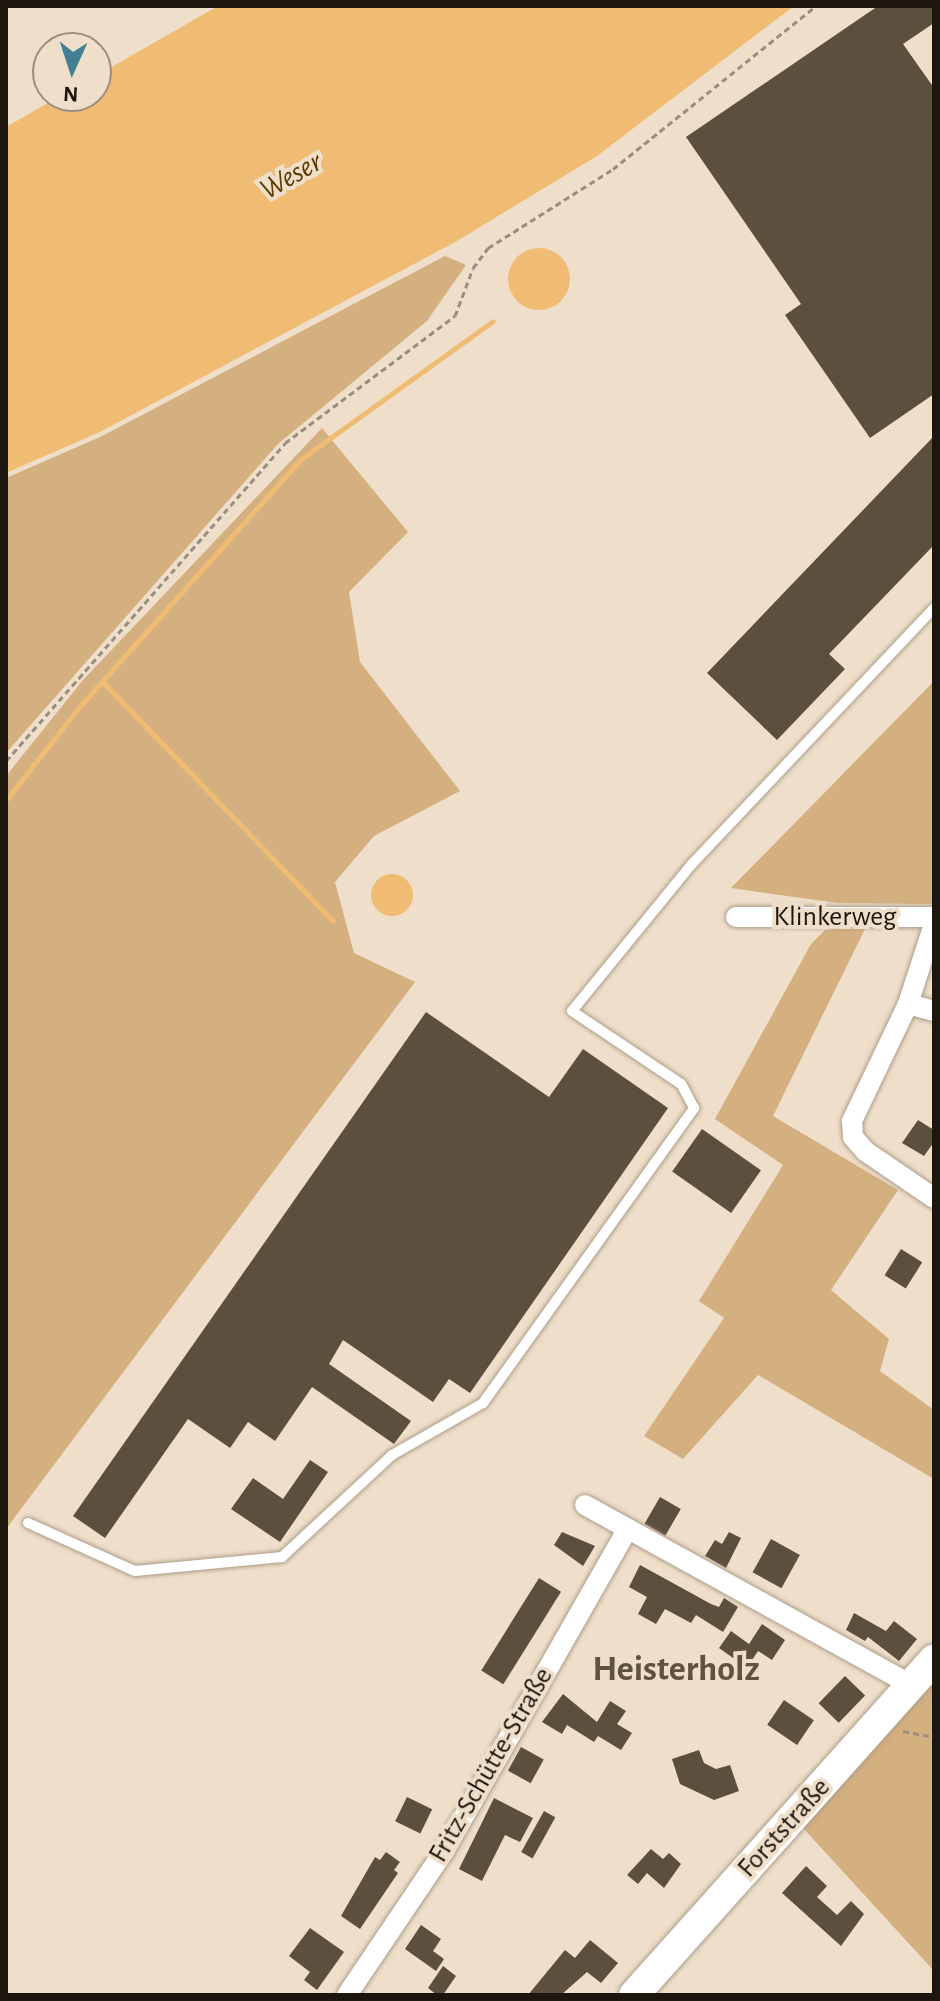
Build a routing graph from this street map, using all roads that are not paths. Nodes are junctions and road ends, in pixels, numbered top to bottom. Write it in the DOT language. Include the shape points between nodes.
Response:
graph roads {
  1 [pos="934,608"];
  2 [pos="736,917"];
  3 [pos="934,917"];
  4 [pos="934,924"];
  5 [pos="908,1004"];
  6 [pos="934,1011"];
  7 [pos="934,1198"];
  8 [pos="585,1505"];
  9 [pos="28,1523"];
  10 [pos="627,1530"];
  11 [pos="934,1660"];
  12 [pos="911,1685"];
  13 [pos="347,1995"];
  14 [pos="634,1995"];
  1 -- 9 [label="lane" via="692,864 572,1011 681,1084 694,1108 483,1403 392,1455 282,1557 135,1571"];
  2 -- 3 [label="street, Klinkerweg"];
  4 -- 5 [label="street, Klinkerweg"];
  5 -- 6 [label="street"];
  5 -- 7 [label="street, Klinkerweg" via="857,1105 853,1137"];
  8 -- 10 [label="street"];
  10 -- 12 [label="street"];
  10 -- 13 [label="street, Fritz-Schütte-Straße" via="444,1851"];
  11 -- 12 [label="street, Forststraße"];
  12 -- 14 [label="street, Forststraße"];
}
